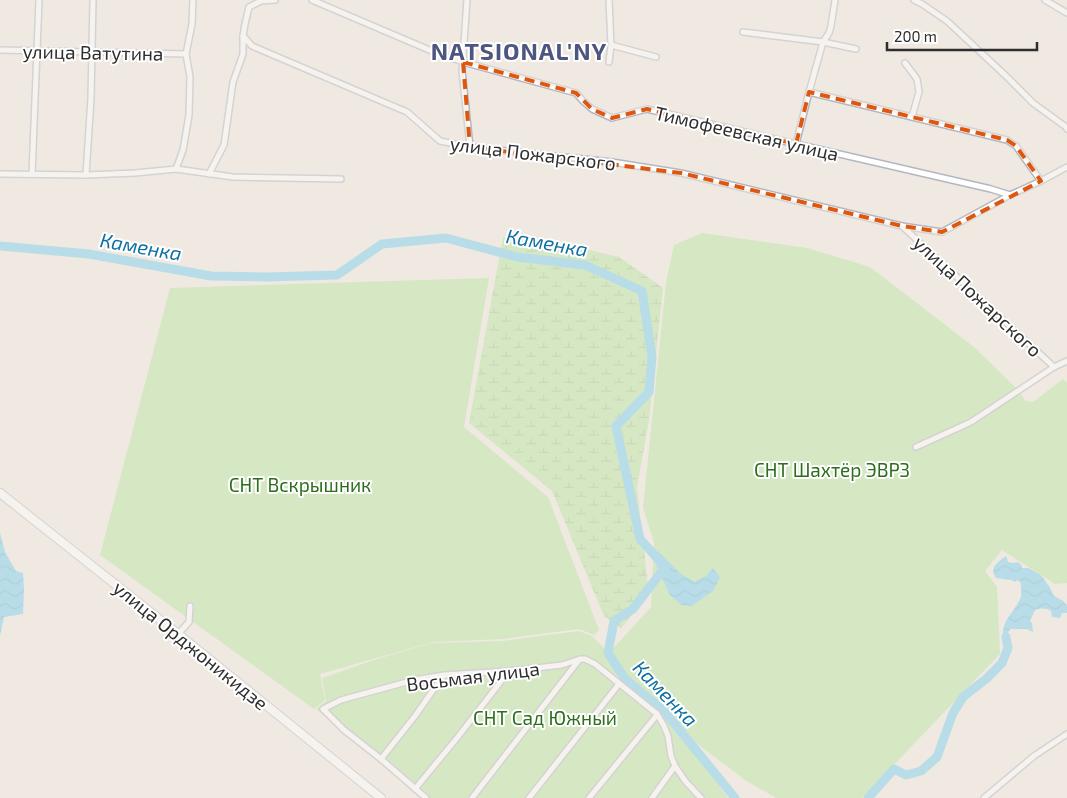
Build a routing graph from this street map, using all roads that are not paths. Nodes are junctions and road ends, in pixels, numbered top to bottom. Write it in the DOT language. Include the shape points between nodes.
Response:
graph roads {
  1 [pos="39,0"];
  2 [pos="92,0"];
  3 [pos="193,0"];
  4 [pos="275,0"];
  5 [pos="312,0"];
  6 [pos="467,0"];
  7 [pos="609,0"];
  8 [pos="835,0"];
  9 [pos="914,0"];
  10 [pos="1045,0"];
  11 [pos="1067,13"];
  12 [pos="743,32"];
  13 [pos="243,36"];
  14 [pos="823,42"];
  15 [pos="611,45"];
  16 [pos="856,49"];
  17 [pos="0,50"];
  18 [pos="36,52"];
  19 [pos="91,52"];
  20 [pos="186,54"];
  21 [pos="656,56"];
  22 [pos="463,62"];
  23 [pos="608,62"];
  24 [pos="905,63"];
  25 [pos="809,92"];
  26 [pos="912,117"];
  27 [pos="1067,128"];
  28 [pos="796,144"];
  29 [pos="470,147"];
  30 [pos="1067,167"];
  31 [pos="176,169"];
  32 [pos="0,174"];
  33 [pos="32,174"];
  34 [pos="209,174"];
  35 [pos="86,175"];
  36 [pos="341,179"];
  37 [pos="1041,181"];
  38 [pos="1010,196"];
  39 [pos="902,226"];
  40 [pos="1067,361"];
  41 [pos="1054,367"];
  42 [pos="916,447"];
  43 [pos="0,493"];
  44 [pos="190,606"];
  45 [pos="178,634"];
  46 [pos="580,659"];
  47 [pos="509,671"];
  48 [pos="444,675"];
  49 [pos="619,684"];
  50 [pos="657,715"];
  51 [pos="1067,734"];
  52 [pos="381,759"];
  53 [pos="675,766"];
  54 [pos="415,789"];
  55 [pos="380,798"];
  56 [pos="426,798"];
  57 [pos="472,798"];
  58 [pos="529,798"];
  59 [pos="590,798"];
  60 [pos="652,798"];
  61 [pos="701,798"];
  62 [pos="984,798"];
  1 -- 18 [label="street"];
  2 -- 19 [label="street"];
  3 -- 20 [label="street"];
  4 -- 13 [label="street" via="261,1 249,7"];
  5 -- 22 [label="street, Тимофеевская улица"];
  6 -- 22 [label="street"];
  7 -- 15 [label="street"];
  8 -- 14 [label="street" via="832,26"];
  9 -- 27 [label="street" via="947,21 1033,103"];
  10 -- 11 [label="street"];
  12 -- 14 [label="street"];
  13 -- 29 [label="street, улица Пожарского" via="252,46 408,112 440,141"];
  13 -- 34 [label="street" via="243,54 233,82 224,145"];
  14 -- 16 [label="street"];
  14 -- 25 [label="street"];
  15 -- 21 [label="street"];
  15 -- 23 [label="street"];
  17 -- 18 [label="street, улица Ватутина"];
  18 -- 19 [label="street, улица Ватутина"];
  18 -- 33 [label="street"];
  19 -- 20 [label="street, улица Ватутина"];
  19 -- 35 [label="street"];
  20 -- 31 [label="street" via="190,77 189,114"];
  22 -- 28 [label="street, Тимофеевская улица" via="576,93 592,109 612,118 647,109"];
  22 -- 29 [label="street"];
  24 -- 26 [label="street" via="917,79 918,92"];
  25 -- 26 [label="street"];
  25 -- 28 [label="street"];
  26 -- 37 [label="street" via="1007,140 1016,146"];
  28 -- 38 [label="street, Тимофеевская улица" via="992,189"];
  29 -- 39 [label="street, улица Пожарского" via="681,173"];
  30 -- 37 [label="street, улица Пожарского"];
  31 -- 34 [label="street"];
  31 -- 35 [label="street"];
  32 -- 33 [label="street"];
  33 -- 35 [label="street"];
  34 -- 36 [label="street"];
  37 -- 38 [label="street, улица Пожарского"];
  38 -- 39 [label="street, улица Пожарского" via="942,232"];
  39 -- 41 [label="street, улица Пожарского"];
  40 -- 41 [label="street"];
  41 -- 42 [label="street" via="971,422"];
  43 -- 45 [label="main road, улица Орджоникидзе"];
  44 -- 45 [label="street" via="189,622"];
  45 -- 55 [label="main road, улица Орджоникидзе"];
  46 -- 47 [label="street, Восьмая улица" via="562,665"];
  46 -- 49 [label="street" via="595,664"];
  46 -- 57 [label="street"];
  47 -- 48 [label="street, Восьмая улица"];
  47 -- 54 [label="street"];
  48 -- 52 [label="street"];
  48 -- 52 [label="street, Восьмая улица" via="341,700 323,709"];
  49 -- 50 [label="street"];
  49 -- 58 [label="street"];
  50 -- 53 [label="street" via="668,736"];
  50 -- 59 [label="street"];
  51 -- 62 [label="street" via="1034,756"];
  52 -- 54 [label="street"];
  53 -- 60 [label="street"];
  53 -- 61 [label="street"];
  54 -- 56 [label="street"];
}
